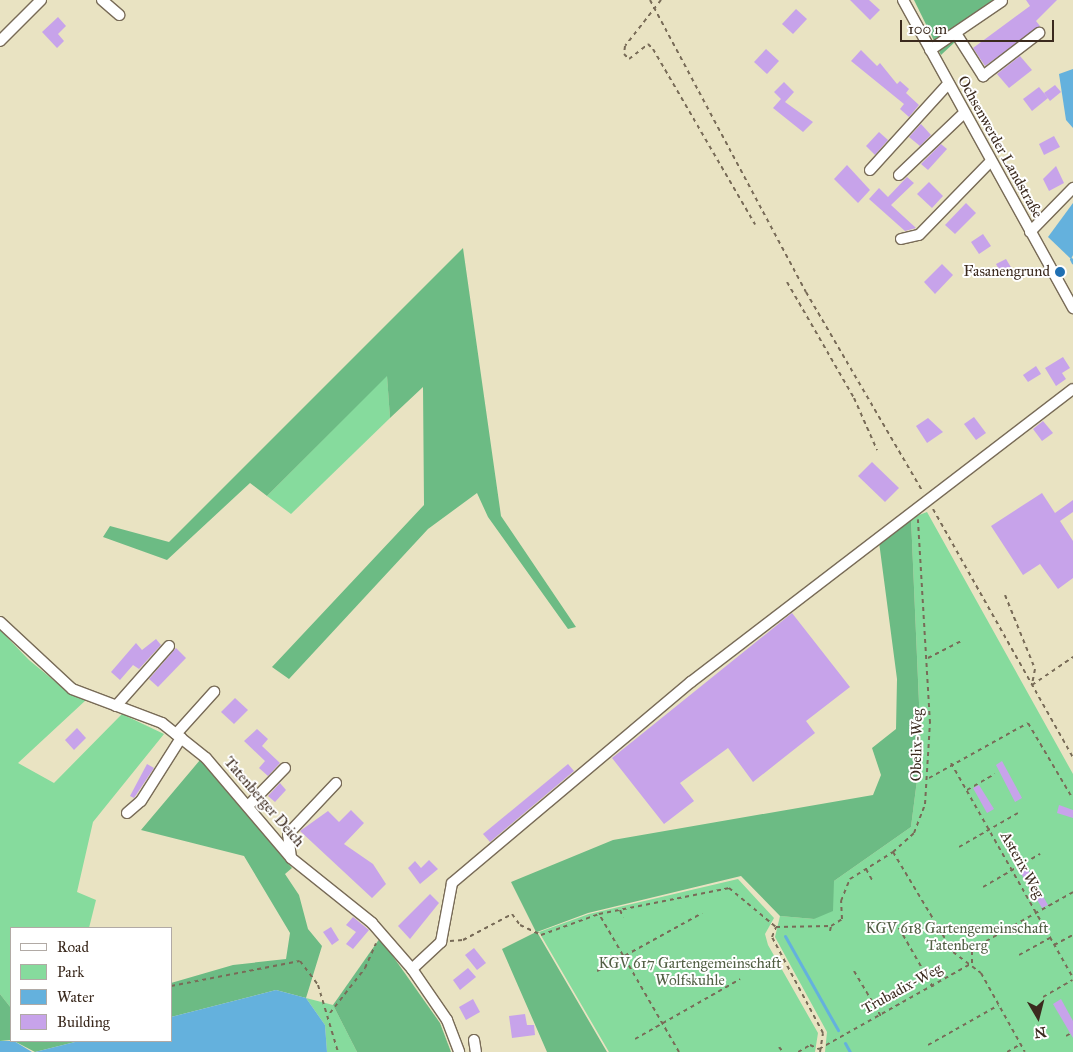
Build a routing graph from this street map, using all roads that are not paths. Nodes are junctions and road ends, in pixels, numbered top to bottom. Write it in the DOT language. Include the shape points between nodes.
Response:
graph roads {
  1 [pos="41,0"];
  2 [pos="102,0"];
  3 [pos="903,0"];
  4 [pos="1002,1"];
  5 [pos="119,15"];
  6 [pos="1039,33"];
  7 [pos="957,35"];
  8 [pos="0,41"];
  9 [pos="930,50"];
  10 [pos="948,84"];
  11 [pos="964,112"];
  12 [pos="990,162"];
  13 [pos="870,170"];
  14 [pos="899,174"];
  15 [pos="1073,188"];
  16 [pos="1030,232"];
  17 [pos="901,239"];
  18 [pos="1072,302"];
  19 [pos="1073,389"];
  20 [pos="0,622"];
  21 [pos="169,646"];
  22 [pos="214,692"];
  23 [pos="116,706"];
  24 [pos="178,736"];
  25 [pos="285,768"];
  26 [pos="336,783"];
  27 [pos="248,806"];
  28 [pos="127,813"];
  29 [pos="291,858"];
  30 [pos="412,968"];
  31 [pos="474,1040"];
  32 [pos="459,1052"];
  33 [pos="476,1052"];
  1 -- 8 [label="street"];
  2 -- 5 [label="street"];
  3 -- 9 [label="street, Ochsenwerder Landstraße"];
  4 -- 7 [label="street"];
  6 -- 7 [label="street" via="983,76"];
  7 -- 9 [label="street"];
  9 -- 10 [label="street, Ochsenwerder Landstraße"];
  10 -- 11 [label="street, Ochsenwerder Landstraße"];
  10 -- 13 [label="street"];
  11 -- 12 [label="street, Ochsenwerder Landstraße"];
  11 -- 14 [label="street"];
  12 -- 16 [label="street, Ochsenwerder Landstraße"];
  12 -- 17 [label="street" via="919,236"];
  15 -- 16 [label="street"];
  16 -- 18 [label="street, Ochsenwerder Landstraße"];
  19 -- 30 [label="street" via="690,682 452,883 441,942"];
  20 -- 23 [label="street, Tatenberger Deich" via="72,689"];
  21 -- 23 [label="street"];
  22 -- 24 [label="street"];
  23 -- 24 [label="street, Tatenberger Deich" via="162,723"];
  24 -- 27 [label="street, Tatenberger Deich" via="206,758"];
  24 -- 28 [label="street" via="141,801"];
  25 -- 27 [label="street"];
  26 -- 29 [label="street" via="288,834"];
  27 -- 29 [label="street, Tatenberger Deich"];
  29 -- 30 [label="street, Tatenberger Deich" via="372,923"];
  30 -- 32 [label="street, Tatenberger Deich" via="447,1020"];
  31 -- 33 [label="street"];
}
